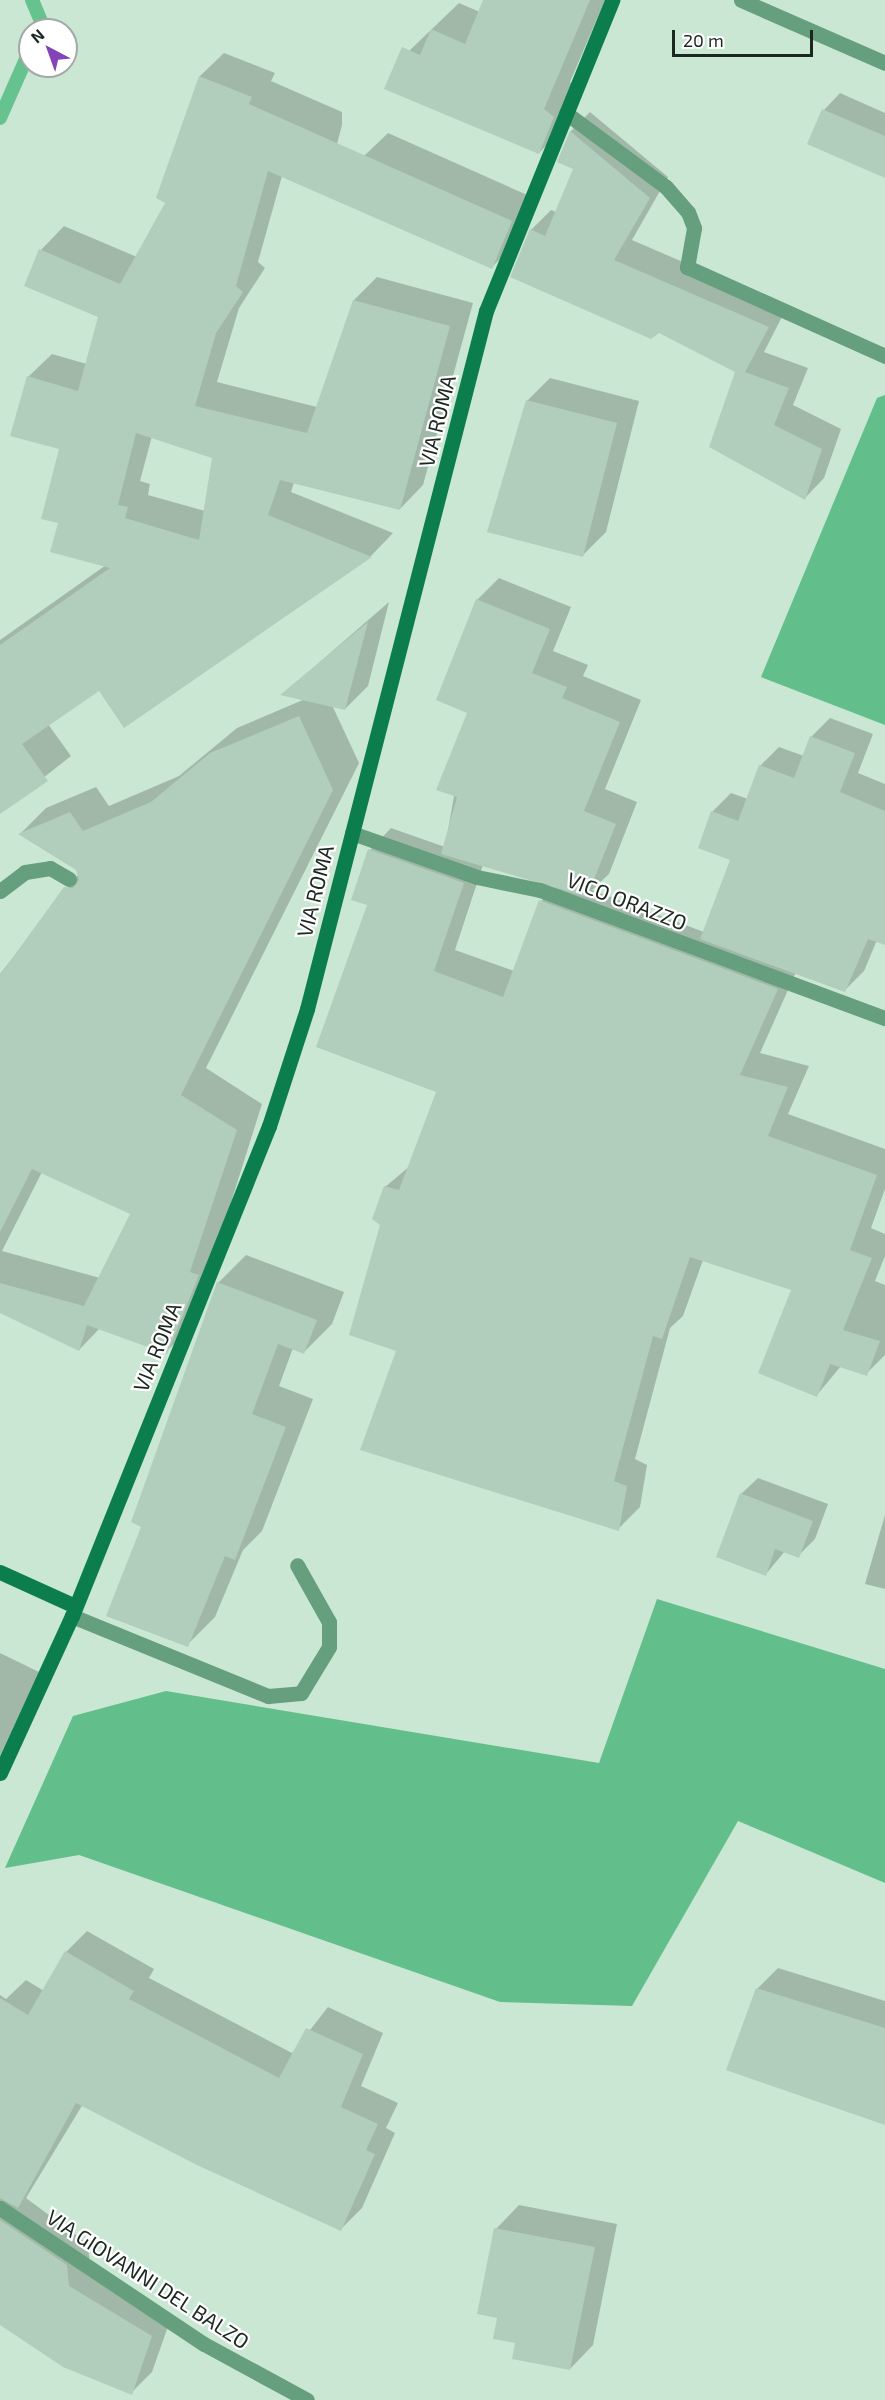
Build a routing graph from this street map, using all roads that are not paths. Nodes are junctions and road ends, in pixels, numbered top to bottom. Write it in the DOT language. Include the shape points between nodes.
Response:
graph roads {
  1 [pos="612,0"];
  2 [pos="741,0"];
  3 [pos="885,63"];
  4 [pos="566,113"];
  5 [pos="885,356"];
  6 [pos="352,833"];
  7 [pos="69,879"];
  8 [pos="0,891"];
  9 [pos="885,1018"];
  10 [pos="297,1565"];
  11 [pos="0,1572"];
  12 [pos="74,1611"];
  13 [pos="0,1773"];
  14 [pos="0,2208"];
  15 [pos="307,2400"];
  1 -- 4 [label="street, VIA ROMA"];
  2 -- 3 [label="street"];
  4 -- 5 [label="street" via="666,187 688,212 694,228 687,267"];
  4 -- 6 [label="street, VIA ROMA" via="486,311"];
  6 -- 9 [label="street, VICO ORAZZO" via="477,877 540,890"];
  6 -- 12 [label="street, VIA ROMA" via="307,1009 269,1126"];
  7 -- 8 [label="street" via="50,868 25,872"];
  10 -- 12 [label="street" via="329,1622 328,1647 301,1693 268,1696"];
  11 -- 12 [label="street"];
  12 -- 13 [label="street, VIA ROMA"];
  14 -- 15 [label="street, VIA GIOVANNI DEL BALZO" via="204,2344"];
}
